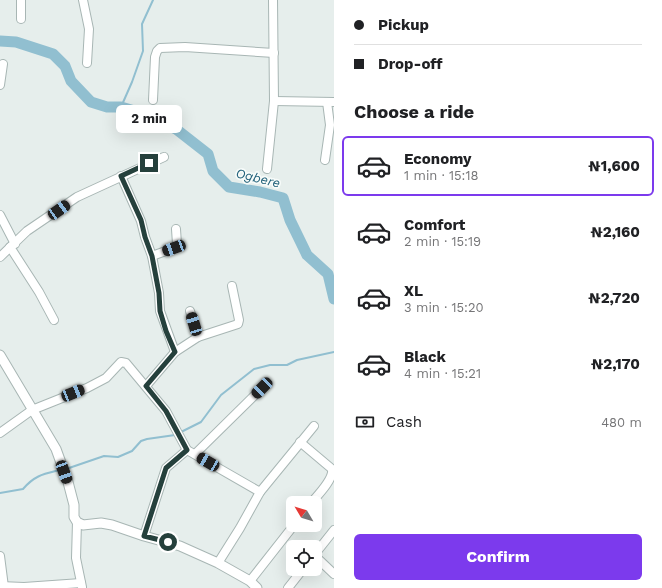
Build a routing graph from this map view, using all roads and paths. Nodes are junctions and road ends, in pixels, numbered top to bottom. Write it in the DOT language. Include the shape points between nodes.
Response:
graph roads {
  1 [pos="21,0"];
  2 [pos="84,0"];
  3 [pos="273,0"];
  4 [pos="21,19"];
  5 [pos="274,53"];
  6 [pos="87,63"];
  7 [pos="2,64"];
  8 [pos="0,85"];
  9 [pos="153,100"];
  10 [pos="274,101"];
  11 [pos="330,102"];
  12 [pos="164,156"];
  13 [pos="325,160"];
  14 [pos="267,169"];
  15 [pos="121,176"];
  16 [pos="0,215"];
  17 [pos="176,230"];
  18 [pos="12,245"];
  19 [pos="152,256"];
  20 [pos="0,257"];
  21 [pos="232,286"];
  22 [pos="190,311"];
  23 [pos="54,320"];
  24 [pos="198,337"];
  25 [pos="175,352"];
  26 [pos="0,355"];
  27 [pos="146,386"];
  28 [pos="262,388"];
  29 [pos="32,410"];
  30 [pos="314,426"];
  31 [pos="0,433"];
  32 [pos="300,442"];
  33 [pos="187,450"];
  34 [pos="195,454"];
  35 [pos="260,492"];
  36 [pos="317,496"];
  37 [pos="77,522"];
  38 [pos="334,530"];
  39 [pos="288,532"];
  40 [pos="144,536"];
  41 [pos="322,546"];
  42 [pos="0,556"];
  43 [pos="322,562"];
  44 [pos="218,563"];
  45 [pos="334,574"];
  46 [pos="297,576"];
  47 [pos="250,581"];
  48 [pos="2,586"];
  49 [pos="81,586"];
  50 [pos="257,588"];
  51 [pos="288,588"];
  1 -- 4 [label="street"];
  2 -- 6 [label="street" via="89,29"];
  3 -- 5 [label="street"];
  5 -- 9 [label="street" via="185,47 160,48 155,56"];
  5 -- 10 [label="street"];
  7 -- 8 [label="street"];
  10 -- 11 [label="street"];
  10 -- 14 [label="street"];
  11 -- 13 [label="street"];
  12 -- 15 [label="street"];
  15 -- 18 [label="street" via="77,197 27,231"];
  15 -- 19 [label="street" via="141,220"];
  16 -- 18 [label="street"];
  17 -- 19 [label="street" via="177,244 174,248"];
  18 -- 20 [label="street"];
  18 -- 23 [label="street"];
  19 -- 25 [label="street" via="160,311"];
  21 -- 24 [label="street" via="238,324"];
  22 -- 24 [label="street"];
  24 -- 25 [label="street"];
  25 -- 27 [label="street"];
  26 -- 29 [label="street"];
  27 -- 29 [label="street" via="126,363 121,362 106,378"];
  27 -- 33 [label="street" via="166,411"];
  28 -- 34 [label="street"];
  29 -- 31 [label="street"];
  29 -- 37 [label="street" via="56,449"];
  30 -- 32 [label="street"];
  32 -- 35 [label="street"];
  32 -- 36 [label="street" via="332,469 330,479"];
  33 -- 34 [label="street"];
  33 -- 40 [label="street" via="166,468"];
  34 -- 35 [label="street"];
  35 -- 44 [label="street"];
  37 -- 40 [label="street" via="83,525 112,525"];
  37 -- 49 [label="street" via="76,558"];
  38 -- 41 [label="street"];
  39 -- 47 [label="street"];
  40 -- 44 [label="street" via="180,546"];
  42 -- 48 [label="street"];
  43 -- 45 [label="street"];
  44 -- 47 [label="street"];
  46 -- 51 [label="street"];
  47 -- 50 [label="street"];
  48 -- 49 [label="street"];
}
